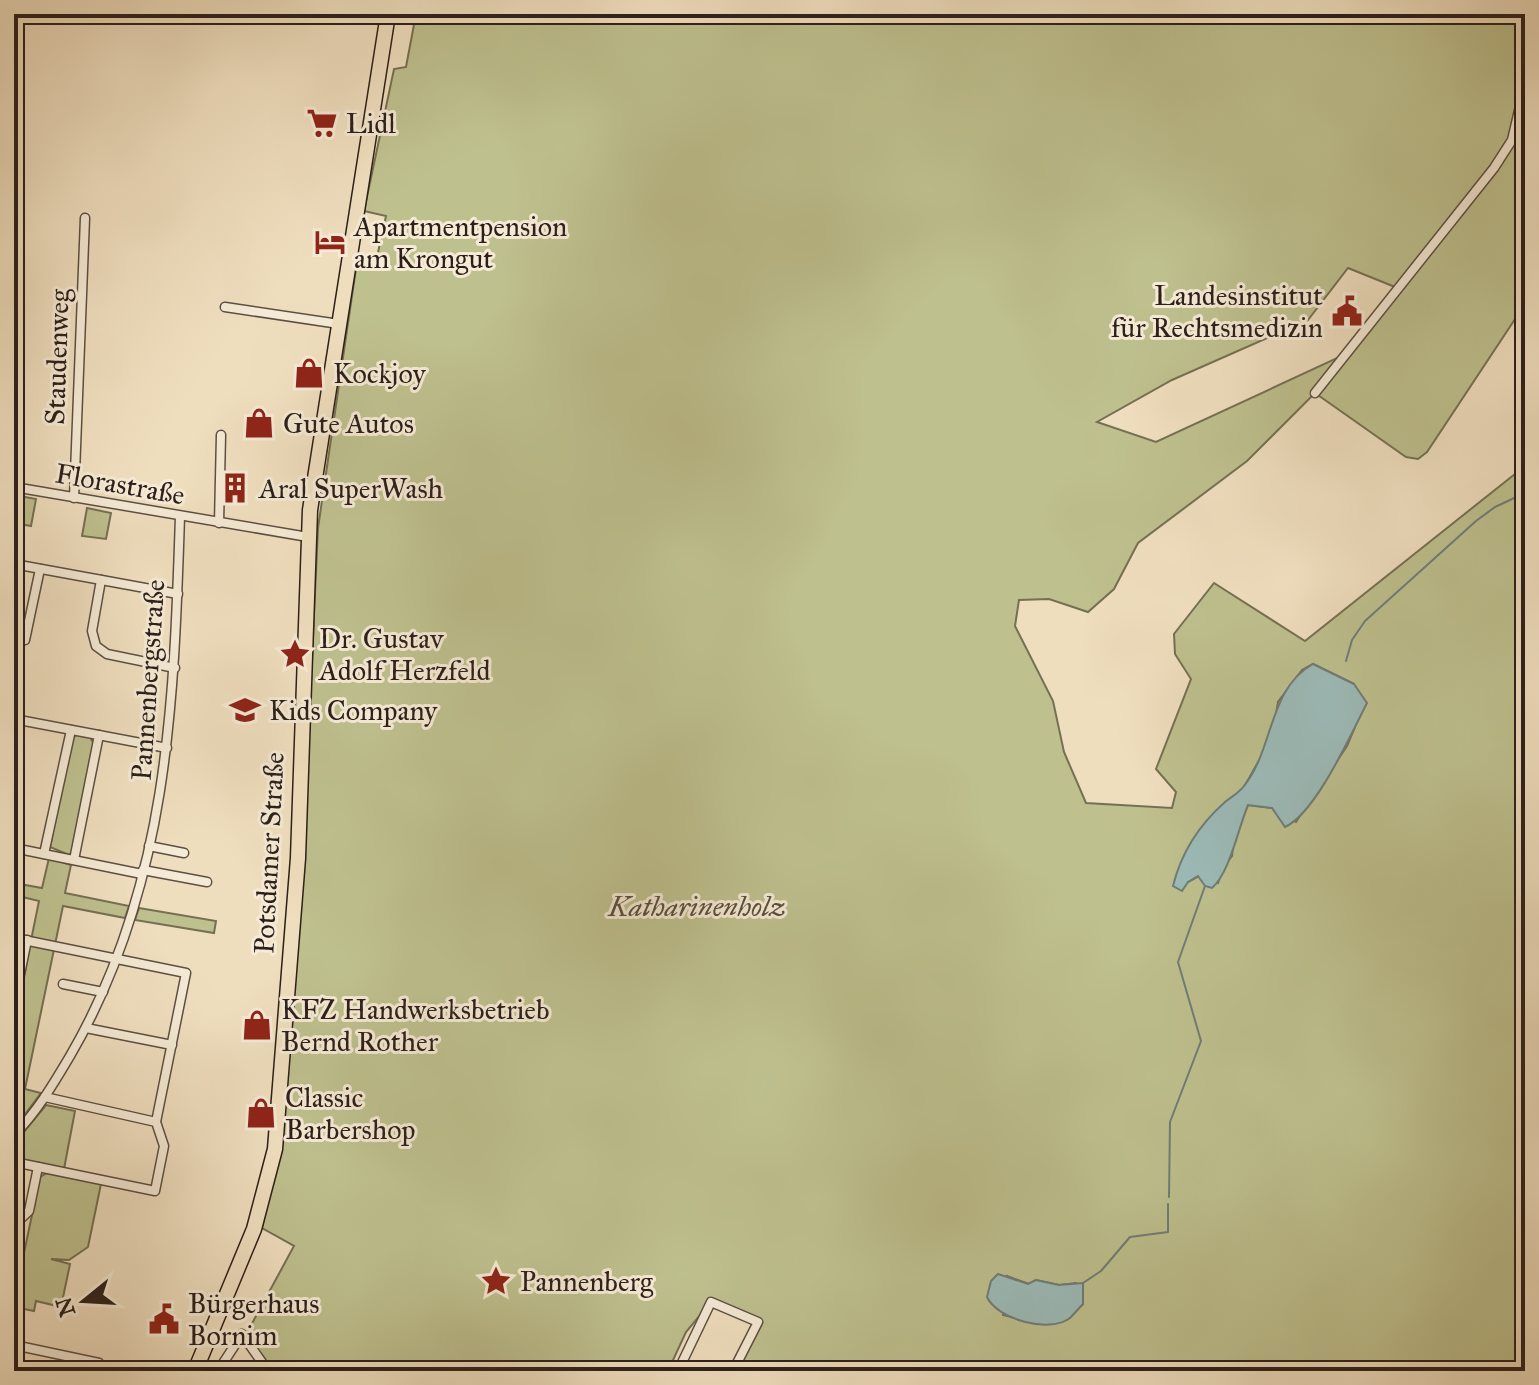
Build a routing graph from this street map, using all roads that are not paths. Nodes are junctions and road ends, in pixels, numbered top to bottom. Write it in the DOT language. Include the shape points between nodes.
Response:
graph roads {
  1 [pos="388,14"];
  2 [pos="1525,85"];
  3 [pos="85,218"];
  4 [pos="225,307"];
  5 [pos="339,324"];
  6 [pos="1315,393"];
  7 [pos="221,435"];
  8 [pos="14,487"];
  9 [pos="74,498"];
  10 [pos="180,516"];
  11 [pos="219,523"];
  12 [pos="308,537"];
  13 [pos="14,564"];
  14 [pos="40,569"];
  15 [pos="101,580"];
  16 [pos="178,594"];
  17 [pos="14,638"];
  18 [pos="175,668"];
  19 [pos="14,719"];
  20 [pos="71,730"];
  21 [pos="99,735"];
  22 [pos="167,748"];
  23 [pos="149,846"];
  24 [pos="14,848"];
  25 [pos="184,853"];
  26 [pos="44,854"];
  27 [pos="74,860"];
  28 [pos="143,872"];
  29 [pos="207,882"];
  30 [pos="14,938"];
  31 [pos="27,940"];
  32 [pos="115,959"];
  33 [pos="63,984"];
  34 [pos="103,992"];
  35 [pos="14,1004"];
  36 [pos="86,1028"];
  37 [pos="172,1045"];
  38 [pos="45,1097"];
  39 [pos="156,1122"];
  40 [pos="14,1135"];
  41 [pos="14,1162"];
  42 [pos="38,1167"];
  43 [pos="14,1225"];
  44 [pos="14,1345"];
  45 [pos="99,1363"];
  46 [pos="195,1371"];
  47 [pos="218,1371"];
  48 [pos="268,1371"];
  49 [pos="678,1371"];
  50 [pos="733,1371"];
  1 -- 5 [label="main road, Potsdamer Straße"];
  2 -- 6 [label="street" via="1512,140 1494,168"];
  3 -- 9 [label="street, Staudenweg"];
  4 -- 5 [label="street"];
  5 -- 12 [label="main road, Potsdamer Straße"];
  7 -- 11 [label="street, Florastraße"];
  8 -- 9 [label="street, Florastraße"];
  9 -- 10 [label="street, Florastraße"];
  10 -- 11 [label="street, Florastraße"];
  10 -- 16 [label="street, Pannenbergstraße"];
  11 -- 12 [label="street, Florastraße"];
  12 -- 46 [label="main road, Potsdamer Straße" via="298,858 275,1149 254,1229"];
  13 -- 14 [label="street"];
  14 -- 15 [label="street"];
  14 -- 17 [label="street" via="25,640"];
  15 -- 16 [label="street"];
  15 -- 18 [label="street" via="92,631 96,646 107,654"];
  16 -- 18 [label="street, Pannenbergstraße"];
  18 -- 22 [label="street, Pannenbergstraße"];
  19 -- 20 [label="street"];
  20 -- 21 [label="street"];
  20 -- 26 [label="street"];
  21 -- 22 [label="street"];
  21 -- 27 [label="street"];
  22 -- 23 [label="street, Pannenbergstraße"];
  23 -- 25 [label="street"];
  23 -- 28 [label="street, Pannenbergstraße"];
  24 -- 26 [label="street"];
  26 -- 27 [label="street"];
  27 -- 28 [label="street"];
  28 -- 29 [label="street"];
  28 -- 32 [label="street, Pannenbergstraße"];
  30 -- 31 [label="street"];
  31 -- 32 [label="street"];
  31 -- 35 [label="street"];
  32 -- 34 [label="street, Pannenbergstraße"];
  32 -- 37 [label="street" via="186,973"];
  33 -- 34 [label="street"];
  34 -- 36 [label="street, Pannenbergstraße"];
  36 -- 37 [label="street"];
  36 -- 38 [label="street, Pannenbergstraße"];
  37 -- 39 [label="street"];
  38 -- 39 [label="street"];
  38 -- 40 [label="street, Pannenbergstraße"];
  39 -- 42 [label="street" via="164,1146 155,1191"];
  41 -- 42 [label="street"];
  42 -- 43 [label="street" via="27,1215"];
  44 -- 45 [label="street"];
  47 -- 48 [label="street" via="242,1334"];
  49 -- 50 [label="street" via="711,1302 758,1322"];
}
